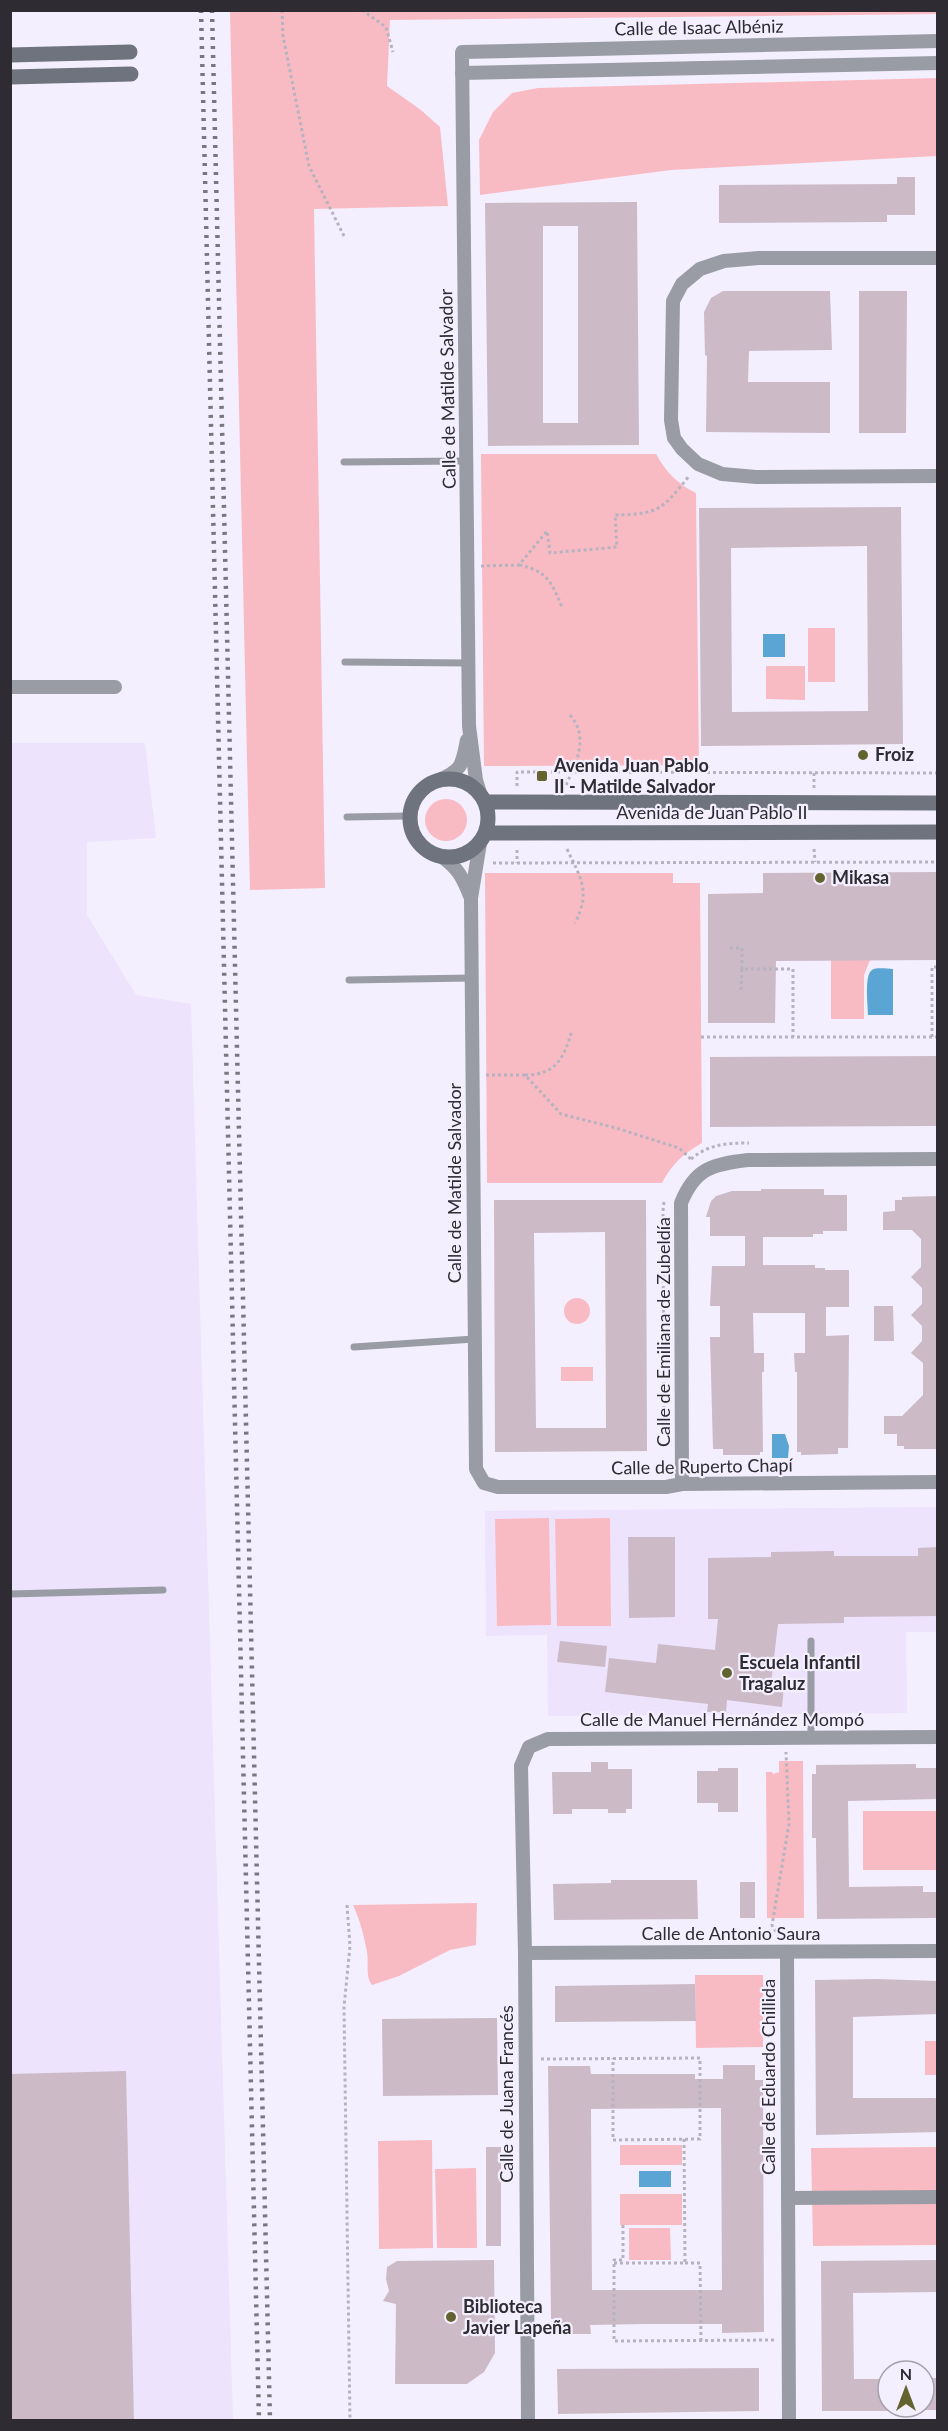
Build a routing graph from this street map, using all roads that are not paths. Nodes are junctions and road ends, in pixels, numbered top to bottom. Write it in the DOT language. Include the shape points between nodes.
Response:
graph roads {
  1 [pos="938,41"];
  2 [pos="130,52"];
  3 [pos="462,52"];
  4 [pos="10,55"];
  5 [pos="938,63"];
  6 [pos="462,73"];
  7 [pos="131,74"];
  8 [pos="10,77"];
  9 [pos="938,258"];
  10 [pos="466,461"];
  11 [pos="344,462"];
  12 [pos="938,476"];
  13 [pos="345,662"];
  14 [pos="469,663"];
  15 [pos="10,687"];
  16 [pos="115,687"];
  17 [pos="469,726"];
  18 [pos="439,780"];
  19 [pos="483,799"];
  20 [pos="938,803"];
  21 [pos="408,816"];
  22 [pos="347,817"];
  23 [pos="938,832"];
  24 [pos="483,838"];
  25 [pos="442,857"];
  26 [pos="471,898"];
  27 [pos="471,978"];
  28 [pos="349,980"];
  29 [pos="938,1159"];
  30 [pos="474,1339"];
  31 [pos="354,1347"];
  32 [pos="476,1469"];
  33 [pos="938,1482"];
  34 [pos="682,1484"];
  35 [pos="163,1590"];
  36 [pos="10,1594"];
  37 [pos="811,1641"];
  38 [pos="938,1737"];
  39 [pos="811,1738"];
  40 [pos="521,1766"];
  41 [pos="938,1951"];
  42 [pos="787,1952"];
  43 [pos="525,1953"];
  44 [pos="938,2197"];
  45 [pos="788,2198"];
  46 [pos="528,2421"];
  47 [pos="789,2421"];
  1 -- 3 [label="street, Calle de Isaac Albéniz"];
  2 -- 4 [label="street"];
  3 -- 6 [label="street, Calle de Matilde Salvador"];
  5 -- 6 [label="street"];
  6 -- 10 [label="street, Calle de Matilde Salvador"];
  7 -- 8 [label="street"];
  9 -- 12 [label="street" via="759,258 724,261 700,269 682,284 673,301 671,420 674,438 698,464 722,474"];
  10 -- 11 [label="lane"];
  10 -- 14 [label="street, Calle de Matilde Salvador"];
  13 -- 14 [label="lane"];
  14 -- 17 [label="street, Calle de Matilde Salvador"];
  15 -- 16 [label="street"];
  17 -- 18 [label="street, Calle de Matilde Salvador" via="462,764 455,773"];
  17 -- 19 [label="street, Calle de Matilde Salvador" via="476,780"];
  18 -- 19 [label="street" via="462,781"];
  18 -- 21 [label="street" via="417,794"];
  19 -- 20 [label="street, Avenida de Juan Pablo II"];
  19 -- 24 [label="street" via="488,817"];
  21 -- 22 [label="lane"];
  21 -- 25 [label="street" via="415,839 431,854"];
  23 -- 24 [label="street, Avenida de Juan Pablo II" via="558,833"];
  24 -- 25 [label="street" via="463,855"];
  24 -- 26 [label="street, Calle de Matilde Salvador"];
  25 -- 26 [label="street, Calle de Matilde Salvador" via="462,875"];
  26 -- 27 [label="street, Calle de Matilde Salvador"];
  27 -- 28 [label="lane"];
  27 -- 30 [label="street, Calle de Matilde Salvador"];
  29 -- 34 [label="street, Calle de Emiliana de Zubeldía" via="748,1160 720,1163 703,1170 693,1181 681,1203"];
  30 -- 31 [label="lane"];
  30 -- 32 [label="street, Calle de Matilde Salvador"];
  32 -- 34 [label="street, Calle de Ruperto Chapí" via="484,1483 498,1487"];
  33 -- 34 [label="street, Calle de Ruperto Chapí"];
  35 -- 36 [label="lane"];
  37 -- 39 [label="lane"];
  38 -- 39 [label="street, Calle de Manuel Hernández Mompó"];
  39 -- 40 [label="street, Calle de Manuel Hernández Mompó" via="548,1739 529,1747"];
  40 -- 43 [label="street, Calle de Juana Francés"];
  41 -- 42 [label="street, Calle de Antonio Saura"];
  42 -- 43 [label="street, Calle de Antonio Saura"];
  42 -- 45 [label="street, Calle de Eduardo Chillida"];
  43 -- 46 [label="street, Calle de Juana Francés"];
  44 -- 45 [label="street"];
  45 -- 47 [label="street, Calle de Eduardo Chillida"];
}
